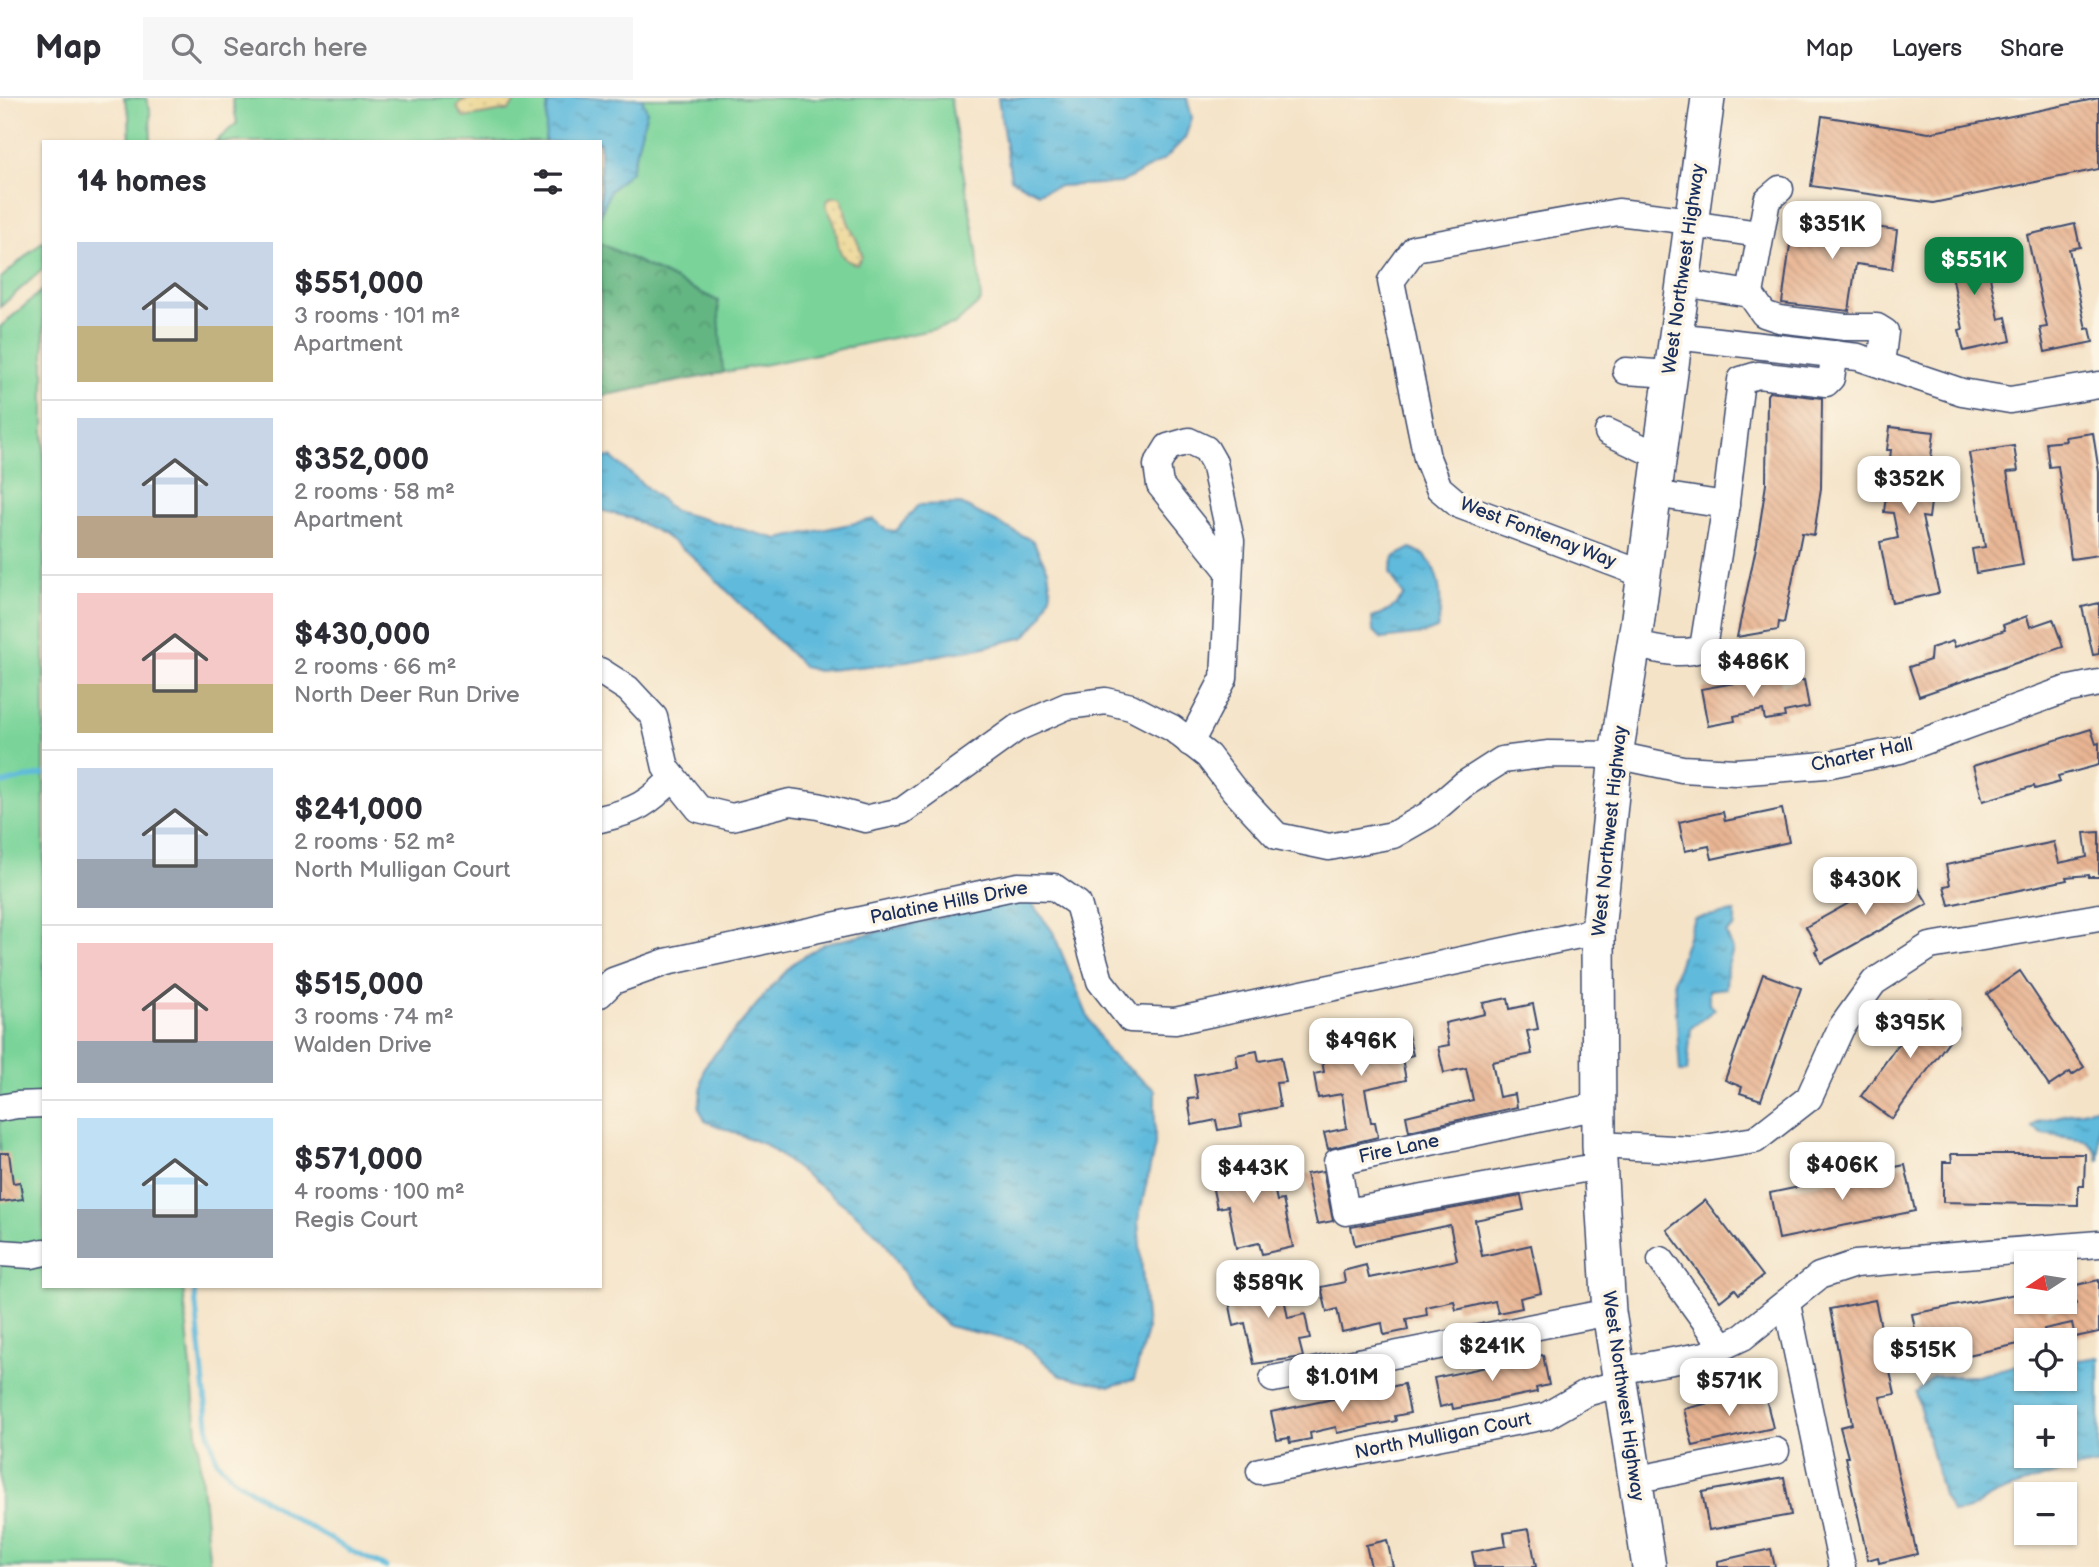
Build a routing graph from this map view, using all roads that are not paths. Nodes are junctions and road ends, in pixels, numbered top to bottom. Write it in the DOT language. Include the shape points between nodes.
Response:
graph roads {
  1 [pos="1708,98"];
  2 [pos="1780,189"];
  3 [pos="1691,222"];
  4 [pos="1759,234"];
  5 [pos="1683,283"];
  6 [pos="1750,294"];
  7 [pos="1675,336"];
  8 [pos="1835,354"];
  9 [pos="1881,364"];
  10 [pos="1626,371"];
  11 [pos="1670,374"];
  12 [pos="2099,385"];
  13 [pos="1608,432"];
  14 [pos="1659,456"];
  15 [pos="1654,494"];
  16 [pos="1726,505"];
  17 [pos="1229,571"];
  18 [pos="1643,573"];
  19 [pos="1634,645"];
  20 [pos="605,679"];
  21 [pos="2099,682"];
  22 [pos="1190,743"];
  23 [pos="1616,755"];
  24 [pos="674,778"];
  25 [pos="602,818"];
  26 [pos="2099,917"];
  27 [pos="1598,931"];
  28 [pos="602,993"];
  29 [pos="42,1104"];
  30 [pos="1598,1106"];
  31 [pos="0,1108"];
  32 [pos="1600,1155"];
  33 [pos="2099,1244"];
  34 [pos="42,1252"];
  35 [pos="0,1253"];
  36 [pos="1661,1260"];
  37 [pos="1787,1304"];
  38 [pos="1609,1312"];
  39 [pos="1723,1346"];
  40 [pos="1619,1377"];
  41 [pos="1273,1379"];
  42 [pos="1776,1451"];
  43 [pos="1260,1471"];
  44 [pos="1634,1480"];
  45 [pos="1649,1567"];
  46 [pos="1842,1567"];
  1 -- 3 [label="main road, West Northwest Highway"];
  2 -- 4 [label="street" via="1767,200"];
  3 -- 4 [label="street"];
  3 -- 5 [label="main road, West Northwest Highway"];
  3 -- 18 [label="street, West Fontenay Way" via="1618,212 1415,248 1391,281 1427,458 1439,488 1459,505"];
  4 -- 6 [label="street"];
  5 -- 6 [label="street"];
  5 -- 7 [label="main road, West Northwest Highway"];
  6 -- 9 [label="street" via="1764,314 1779,319 1877,327 1885,332"];
  7 -- 8 [label="street"];
  7 -- 11 [label="main road, West Northwest Highway"];
  8 -- 9 [label="street"];
  8 -- 16 [label="street" via="1831,379 1826,383 1758,375 1741,380"];
  9 -- 12 [label="street" via="1962,392 2010,400"];
  10 -- 11 [label="street"];
  11 -- 14 [label="main road, West Northwest Highway"];
  13 -- 14 [label="street"];
  14 -- 15 [label="main road, West Northwest Highway"];
  15 -- 16 [label="street"];
  15 -- 18 [label="main road, West Northwest Highway"];
  16 -- 19 [label="street" via="1703,648 1678,653"];
  17 -- 22 [label="street" via="1224,678"];
  18 -- 19 [label="main road, West Northwest Highway"];
  19 -- 23 [label="main road, West Northwest Highway"];
  20 -- 24 [label="street, Charter Hall" via="628,689 654,717 666,768"];
  21 -- 23 [label="street, Charter Hall" via="1900,750 1826,765 1735,772 1682,769"];
  22 -- 23 [label="street, Charter Hall" via="1208,756 1277,836 1329,847 1393,835 1429,816 1463,785 1502,760 1549,754"];
  22 -- 24 [label="street, Charter Hall" via="1131,707 1106,701 1067,706 1017,728 902,811 865,819 790,802 732,817 699,809"];
  23 -- 27 [label="main road, West Northwest Highway"];
  24 -- 25 [label="street" via="651,800 623,814"];
  26 -- 32 [label="street" via="1930,946 1874,982 1841,1028 1809,1098 1755,1140 1692,1150"];
  27 -- 28 [label="street, Palatine Hills Drive" via="1175,1021 1130,1019 1100,981 1079,904 1055,887 1018,886 666,962 613,981"];
  27 -- 30 [label="main road, West Northwest Highway"];
  29 -- 31 [label="street"];
  30 -- 32 [label="main road, West Northwest Highway"];
  30 -- 32 [label="street, Fire Lane" via="1337,1162 1346,1212"];
  32 -- 38 [label="main road, West Northwest Highway"];
  33 -- 37 [label="street, North Mulligan Court" via="1855,1264 1819,1276"];
  34 -- 35 [label="street"];
  36 -- 39 [label="street"];
  37 -- 39 [label="street, North Mulligan Court"];
  37 -- 46 [label="street"];
  38 -- 40 [label="main road, West Northwest Highway"];
  38 -- 41 [label="street"];
  39 -- 40 [label="street, North Mulligan Court"];
  40 -- 43 [label="street, North Mulligan Court" via="1546,1416"];
  40 -- 44 [label="main road, West Northwest Highway"];
  42 -- 44 [label="street"];
  44 -- 45 [label="main road, West Northwest Highway"];
}
